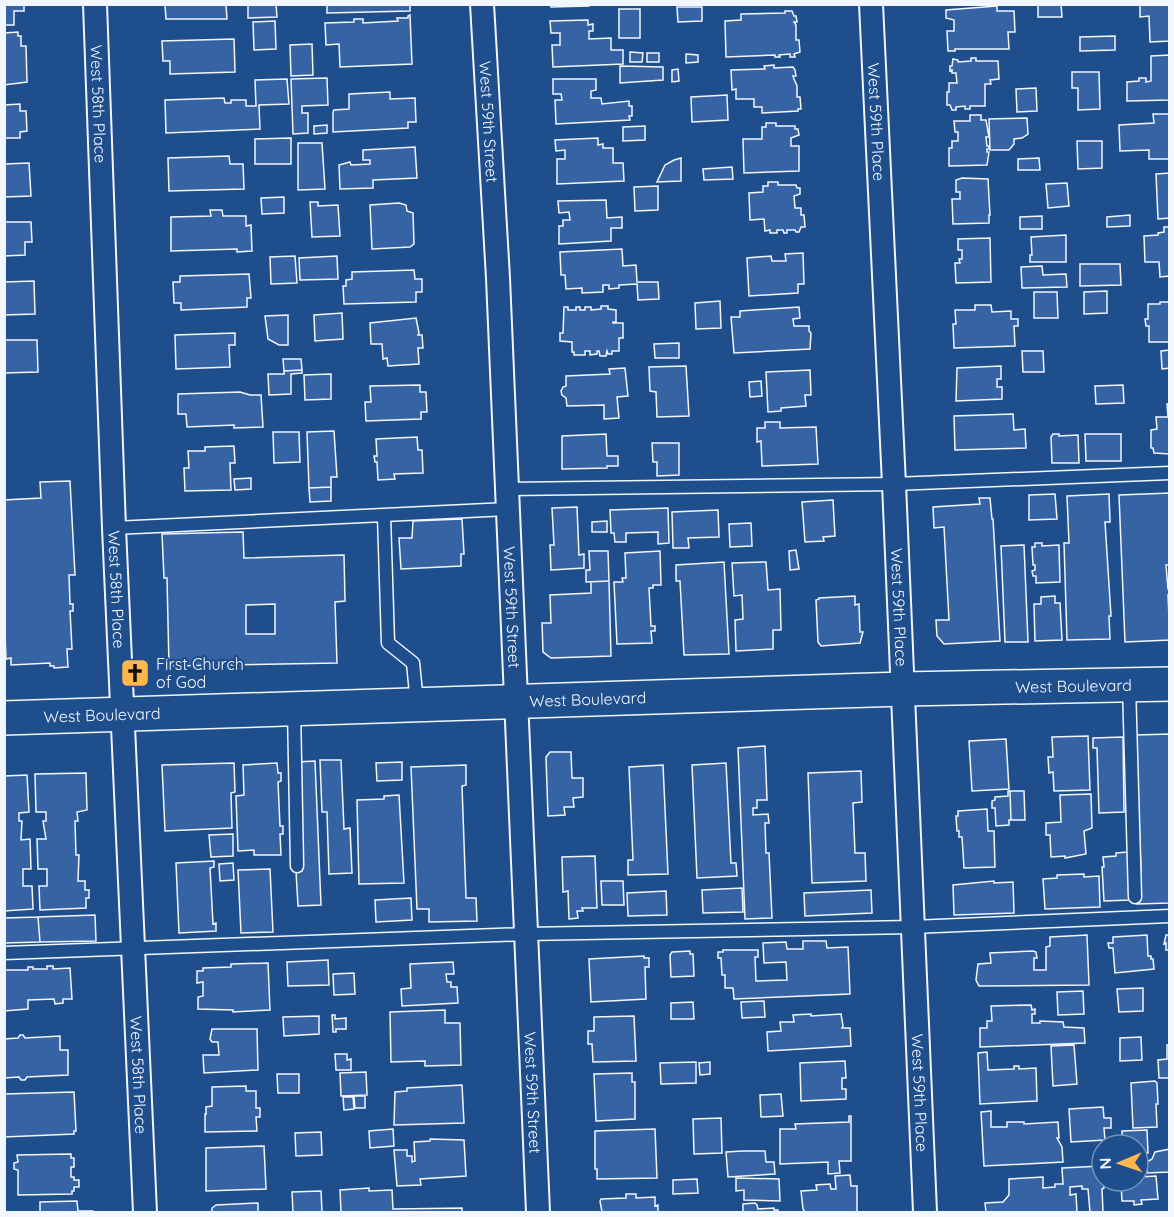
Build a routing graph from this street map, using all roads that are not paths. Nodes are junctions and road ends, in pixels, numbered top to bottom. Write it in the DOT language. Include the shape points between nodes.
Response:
graph roads {
  1 [pos="95,4"];
  2 [pos="483,4"];
  3 [pos="871,4"];
  4 [pos="1170,473"];
  5 [pos="894,484"];
  6 [pos="508,499"];
  7 [pos="384,516"];
  8 [pos="114,528"];
  9 [pos="1170,684"];
  10 [pos="1129,685"];
  11 [pos="903,689"];
  12 [pos="516,701"];
  13 [pos="418,704"];
  14 [pos="294,707"];
  15 [pos="123,714"];
  16 [pos="4,718"];
  17 [pos="297,866"];
  18 [pos="1135,897"];
  19 [pos="1170,916"];
  20 [pos="913,927"];
  21 [pos="526,934"];
  22 [pos="134,948"];
  23 [pos="4,953"];
  24 [pos="145,1212"];
  25 [pos="538,1212"];
  26 [pos="925,1212"];
  1 -- 8 [label="street, West 58th Place"];
  2 -- 6 [label="street, West 59th Street"];
  3 -- 5 [label="street, West 59th Place"];
  4 -- 5 [label="lane"];
  5 -- 6 [label="lane"];
  5 -- 11 [label="street, West 59th Place"];
  6 -- 7 [label="lane"];
  6 -- 12 [label="street, West 59th Street"];
  7 -- 8 [label="lane"];
  7 -- 13 [label="lane" via="388,643 413,663"];
  8 -- 15 [label="street, West 58th Place"];
  9 -- 10 [label="main road, West Boulevard"];
  10 -- 11 [label="main road, West Boulevard"];
  10 -- 18 [label="lane"];
  11 -- 12 [label="main road, West Boulevard"];
  11 -- 20 [label="street, West 59th Place"];
  12 -- 13 [label="main road, West Boulevard"];
  12 -- 21 [label="street, West 59th Street"];
  13 -- 14 [label="main road, West Boulevard"];
  14 -- 15 [label="main road, West Boulevard"];
  14 -- 17 [label="lane"];
  15 -- 16 [label="main road, West Boulevard"];
  15 -- 22 [label="street, West 58th Place"];
  19 -- 20 [label="lane"];
  20 -- 21 [label="lane"];
  20 -- 26 [label="street, West 59th Place"];
  21 -- 22 [label="lane"];
  21 -- 25 [label="street, West 59th Street"];
  22 -- 23 [label="lane"];
  22 -- 24 [label="street, West 58th Place"];
}
